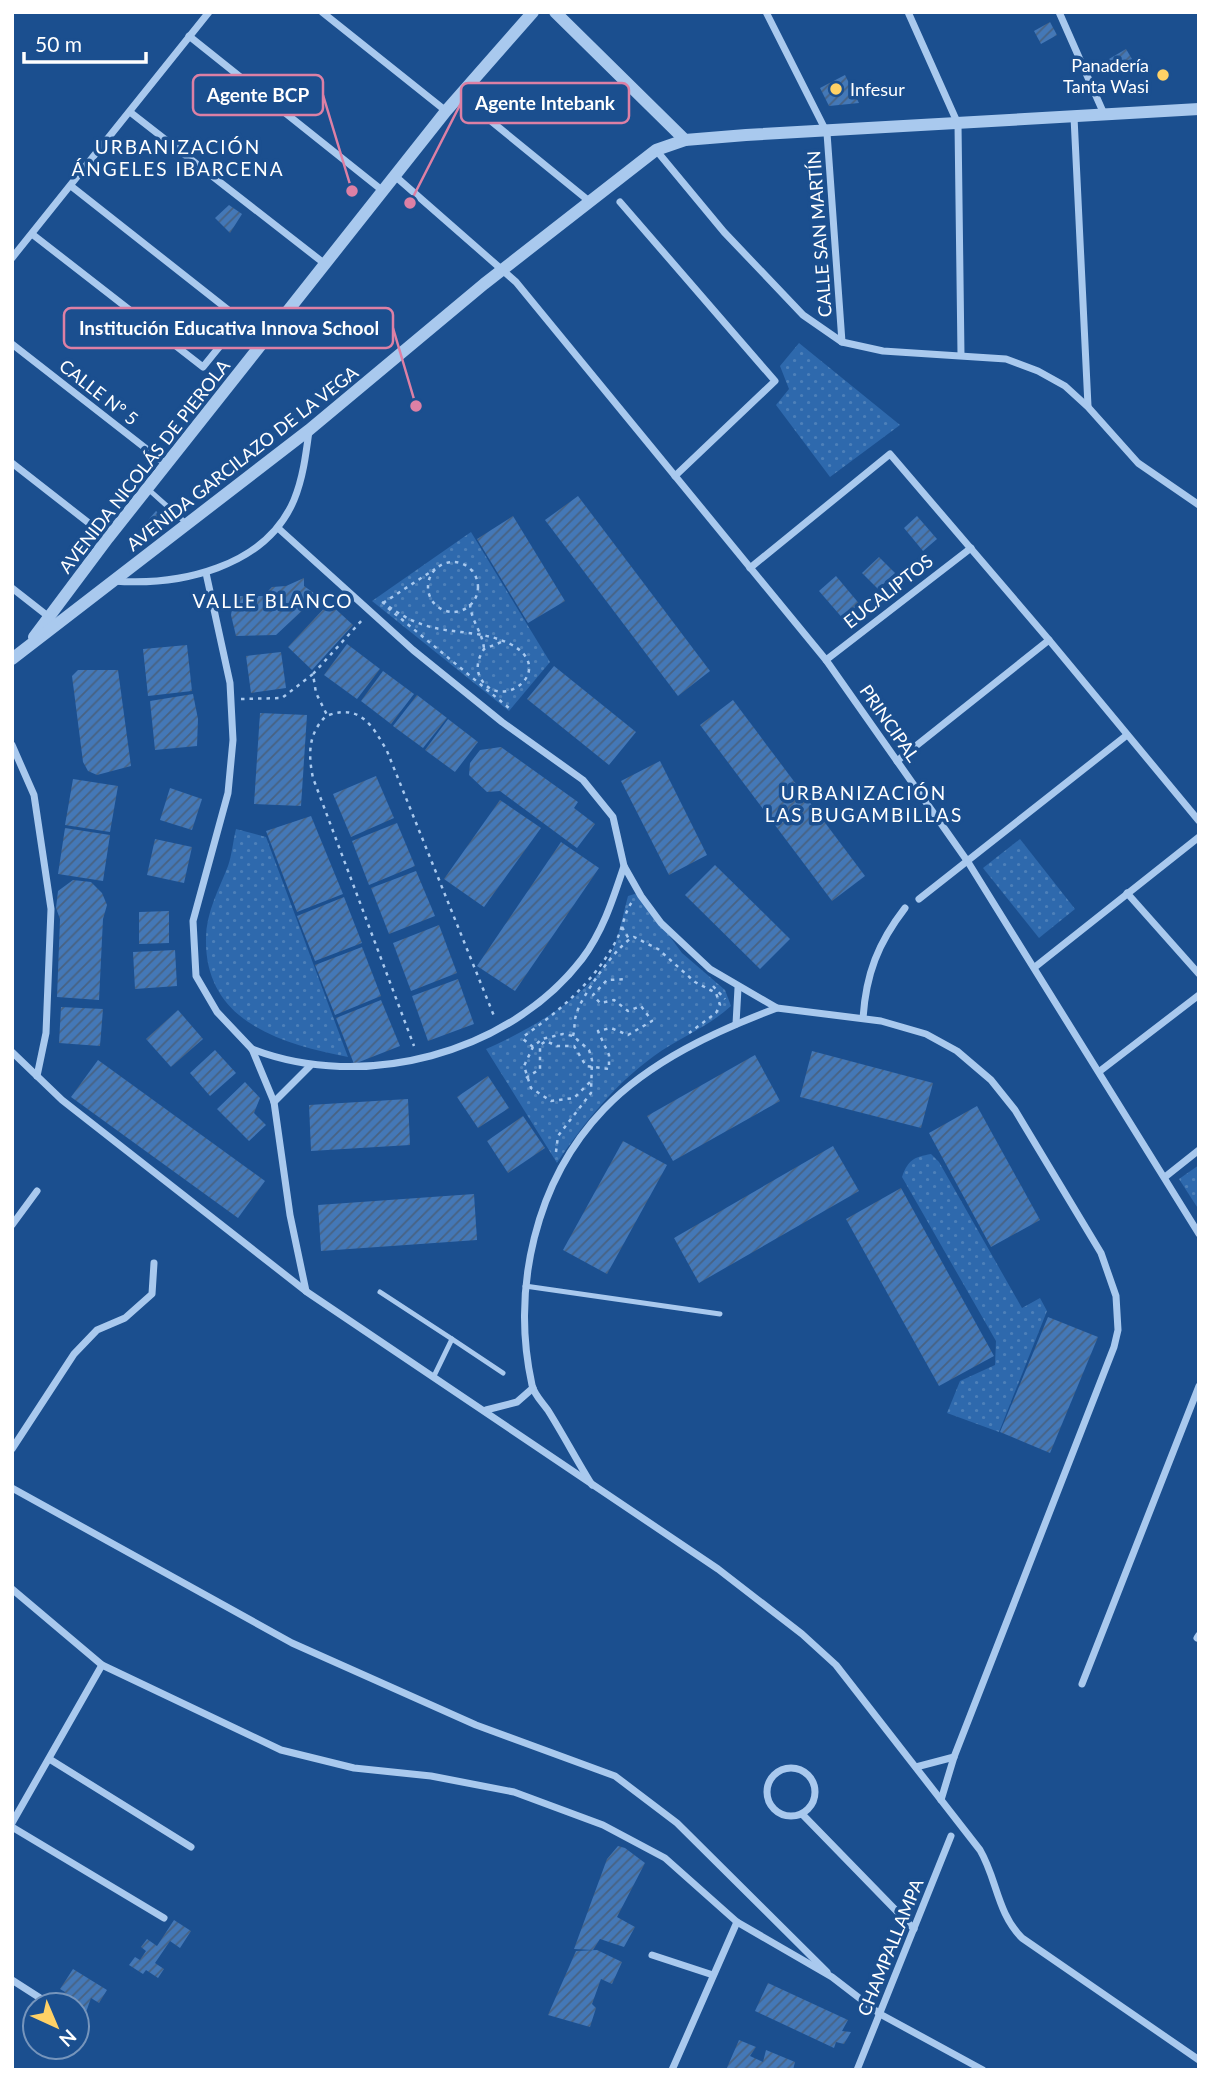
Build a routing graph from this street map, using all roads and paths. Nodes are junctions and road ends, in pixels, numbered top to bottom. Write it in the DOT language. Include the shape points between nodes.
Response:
graph roads {
  1 [pos="209,12"];
  2 [pos="322,12"];
  3 [pos="533,12"];
  4 [pos="555,12"];
  5 [pos="766,12"];
  6 [pos="908,12"];
  7 [pos="1059,12"];
  8 [pos="189,36"];
  9 [pos="459,95"];
  10 [pos="1199,109"];
  11 [pos="446,111"];
  12 [pos="130,112"];
  13 [pos="1105,115"];
  14 [pos="1074,117"];
  15 [pos="958,124"];
  16 [pos="827,133"];
  17 [pos="685,140"];
  18 [pos="656,149"];
  19 [pos="395,176"];
  20 [pos="71,186"];
  21 [pos="383,191"];
  22 [pos="589,201"];
  23 [pos="620,202"];
  24 [pos="32,234"];
  25 [pos="12,258"];
  26 [pos="326,265"];
  27 [pos="503,269"];
  28 [pos="842,342"];
  29 [pos="12,344"];
  30 [pos="961,355"];
  31 [pos="1088,407"];
  32 [pos="310,430"];
  33 [pos="12,463"];
  34 [pos="167,465"];
  35 [pos="675,476"];
  36 [pos="148,489"];
  37 [pos="1199,505"];
  38 [pos="188,525"];
  39 [pos="278,528"];
  40 [pos="108,538"];
  41 [pos="971,548"];
  42 [pos="750,568"];
  43 [pos="435,569"];
  44 [pos="206,573"];
  45 [pos="113,582"];
  46 [pos="12,588"];
  47 [pos="382,602"];
  48 [pos="470,604"];
  49 [pos="456,612"];
  50 [pos="49,617"];
  51 [pos="364,617"];
  52 [pos="471,617"];
  53 [pos="478,632"];
  54 [pos="1049,640"];
  55 [pos="504,641"];
  56 [pos="484,649"];
  57 [pos="18,655"];
  58 [pos="826,660"];
  59 [pos="313,674"];
  60 [pos="486,688"];
  61 [pos="230,699"];
  62 [pos="509,708"];
  63 [pos="327,715"];
  64 [pos="1127,735"];
  65 [pos="12,745"];
  66 [pos="897,761"];
  67 [pos="1199,821"];
  68 [pos="1199,837"];
  69 [pos="968,862"];
  70 [pos="624,866"];
  71 [pos="1128,893"];
  72 [pos="919,899"];
  73 [pos="905,908"];
  74 [pos="639,910"];
  75 [pos="622,927"];
  76 [pos="629,939"];
  77 [pos="1035,967"];
  78 [pos="1199,974"];
  79 [pos="626,979"];
  80 [pos="711,984"];
  81 [pos="738,988"];
  82 [pos="1199,995"];
  83 [pos="726,1003"];
  84 [pos="777,1008"];
  85 [pos="863,1018"];
  86 [pos="736,1024"];
  87 [pos="500,1029"];
  88 [pos="573,1036"];
  89 [pos="687,1039"];
  90 [pos="533,1047"];
  91 [pos="252,1049"];
  92 [pos="12,1052"];
  93 [pos="417,1058"];
  94 [pos="310,1066"];
  95 [pos="593,1067"];
  96 [pos="1100,1071"];
  97 [pos="37,1076"];
  98 [pos="526,1078"];
  99 [pos="591,1081"];
  100 [pos="274,1102"];
  101 [pos="1199,1150"];
  102 [pos="559,1174"];
  103 [pos="1165,1177"];
  104 [pos="37,1191"];
  105 [pos="12,1225"];
  106 [pos="1199,1234"];
  107 [pos="154,1263"];
  108 [pos="525,1286"];
  109 [pos="307,1292"];
  110 [pos="380,1292"];
  111 [pos="720,1314"];
  112 [pos="452,1339"];
  113 [pos="503,1373"];
  114 [pos="434,1376"];
  115 [pos="1199,1386"];
  116 [pos="533,1388"];
  117 [pos="486,1410"];
  118 [pos="12,1449"];
  119 [pos="12,1488"];
  120 [pos="595,1488"];
  121 [pos="12,1589"];
  122 [pos="102,1665"];
  123 [pos="1082,1684"];
  124 [pos="954,1757"];
  125 [pos="51,1760"];
  126 [pos="916,1767"];
  127 [pos="941,1800"];
  128 [pos="803,1815"];
  129 [pos="12,1825"];
  130 [pos="951,1836"];
  131 [pos="191,1847"];
  132 [pos="164,1918"];
  133 [pos="737,1922"];
  134 [pos="914,1929"];
  135 [pos="652,1955"];
  136 [pos="713,1975"];
  137 [pos="832,1977"];
  138 [pos="12,1980"];
  139 [pos="29,1991"];
  140 [pos="880,2014"];
  141 [pos="1199,2060"];
  142 [pos="672,2070"];
  143 [pos="857,2070"];
  144 [pos="984,2070"];
  1 -- 8 [label="street"];
  2 -- 11 [label="street"];
  3 -- 9 [label="street, AVENIDA NICOLÁS DE PIEROLA"];
  4 -- 17 [label="street"];
  5 -- 16 [label="street, CALLE SAN MARTÍN"];
  6 -- 15 [label="street"];
  7 -- 13 [label="street"];
  8 -- 12 [label="street"];
  8 -- 21 [label="street"];
  9 -- 11 [label="street, AVENIDA NICOLÁS DE PIEROLA"];
  9 -- 22 [label="street"];
  10 -- 13 [label="street, AVENIDA GARCILAZO DE LA VEGA"];
  11 -- 19 [label="street, AVENIDA NICOLÁS DE PIEROLA"];
  12 -- 20 [label="street"];
  12 -- 26 [label="street"];
  13 -- 14 [label="street, AVENIDA GARCILAZO DE LA VEGA"];
  14 -- 15 [label="street, AVENIDA GARCILAZO DE LA VEGA"];
  14 -- 31 [label="street"];
  15 -- 16 [label="street, AVENIDA GARCILAZO DE LA VEGA"];
  15 -- 30 [label="street"];
  16 -- 17 [label="street, AVENIDA GARCILAZO DE LA VEGA"];
  16 -- 28 [label="street, CALLE SAN MARTÍN"];
  17 -- 18 [label="street, AVENIDA GARCILAZO DE LA VEGA"];
  18 -- 22 [label="street, AVENIDA GARCILAZO DE LA VEGA"];
  18 -- 28 [label="street" via="724,232 803,315"];
  19 -- 21 [label="street, AVENIDA NICOLÁS DE PIEROLA"];
  19 -- 27 [label="street, PRINCIPAL"];
  20 -- 24 [label="street"];
  20 -- 24 [label="street" via="241,320 203,367"];
  21 -- 26 [label="street, AVENIDA NICOLÁS DE PIEROLA"];
  22 -- 27 [label="street, AVENIDA GARCILAZO DE LA VEGA"];
  23 -- 35 [label="street" via="775,381"];
  24 -- 25 [label="street"];
  26 -- 34 [label="street, AVENIDA NICOLÁS DE PIEROLA"];
  27 -- 32 [label="street, AVENIDA GARCILAZO DE LA VEGA"];
  27 -- 35 [label="street, PRINCIPAL"];
  28 -- 30 [label="street" via="883,351"];
  29 -- 34 [label="street, CALLE N° 5"];
  30 -- 31 [label="street" via="1006,359 1038,370"];
  31 -- 37 [label="street" via="1138,463"];
  32 -- 38 [label="street, AVENIDA GARCILAZO DE LA VEGA"];
  32 -- 39 [label="street" via="294,500"];
  33 -- 40 [label="street"];
  34 -- 36 [label="street, AVENIDA NICOLÁS DE PIEROLA"];
  35 -- 42 [label="street, PRINCIPAL"];
  36 -- 38 [label="lane"];
  36 -- 40 [label="street, AVENIDA NICOLÁS DE PIEROLA"];
  38 -- 45 [label="street, AVENIDA GARCILAZO DE LA VEGA"];
  39 -- 44 [label="street" via="244,554"];
  39 -- 70 [label="street" via="413,650 583,780 612,817"];
  40 -- 50 [label="street, AVENIDA NICOLÁS DE PIEROLA"];
  41 -- 42 [label="street" via="890,454"];
  41 -- 54 [label="street"];
  41 -- 58 [label="street, EUCALIPTOS"];
  42 -- 58 [label="street, PRINCIPAL"];
  43 -- 47 [label="path"];
  43 -- 48 [label="path" via="454,562 468,567 478,590"];
  43 -- 49 [label="path" via="428,582 430,597 441,609"];
  44 -- 45 [label="street" via="175,580"];
  44 -- 61 [label="street"];
  45 -- 57 [label="street, AVENIDA GARCILAZO DE LA VEGA"];
  46 -- 50 [label="street"];
  47 -- 53 [label="path" via="424,625"];
  47 -- 60 [label="path"];
  48 -- 49 [label="path"];
  48 -- 52 [label="path"];
  49 -- 52 [label="path"];
  50 -- 57 [label="street, AVENIDA NICOLÁS DE PIEROLA"];
  51 -- 59 [label="path"];
  52 -- 53 [label="path"];
  53 -- 55 [label="path"];
  53 -- 56 [label="path"];
  54 -- 64 [label="street"];
  54 -- 66 [label="street"];
  55 -- 56 [label="path"];
  55 -- 60 [label="path" via="524,652 527,674 511,691"];
  56 -- 60 [label="path" via="477,664"];
  58 -- 66 [label="street, PRINCIPAL"];
  59 -- 61 [label="path" via="282,698"];
  59 -- 63 [label="path"];
  60 -- 62 [label="path"];
  61 -- 91 [label="street" via="233,740 228,793 193,921 196,976 217,1012"];
  63 -- 87 [label="path" via="351,711 365,718 387,751"];
  63 -- 93 [label="path" via="317,725 311,742 313,778"];
  64 -- 67 [label="street"];
  64 -- 69 [label="street"];
  65 -- 97 [label="street" via="34,795 51,909 46,1032"];
  66 -- 69 [label="street, PRINCIPAL"];
  68 -- 71 [label="street"];
  69 -- 72 [label="street"];
  69 -- 77 [label="street, PRINCIPAL"];
  70 -- 81 [label="street" via="661,923 684,948"];
  70 -- 87 [label="street" via="607,918 582,958 543,999"];
  71 -- 77 [label="street"];
  71 -- 78 [label="street"];
  73 -- 85 [label="street" via="873,959"];
  74 -- 75 [label="path" via="634,902 630,904"];
  75 -- 76 [label="path"];
  75 -- 90 [label="path" via="606,956 571,998 524,1036"];
  76 -- 88 [label="path" via="617,949 583,1000"];
  76 -- 89 [label="path" via="634,937 658,949 695,982 716,993 720,1005 716,1013 689,1032"];
  77 -- 96 [label="street, PRINCIPAL"];
  79 -- 95 [label="path" via="607,980 593,995 600,1003 614,1000 628,1011 641,1006 652,1021 628,1035 611,1028 598,1031 611,1066"];
  80 -- 83 [label="path"];
  81 -- 84 [label="street"];
  81 -- 86 [label="street"];
  82 -- 96 [label="street"];
  84 -- 85 [label="street"];
  84 -- 86 [label="street"];
  85 -- 124 [label="street" via="926,1034 957,1051 991,1080 1015,1110 1101,1253 1116,1296 1118,1330 1111,1356"];
  86 -- 102 [label="street" via="700,1040 604,1109"];
  87 -- 93 [label="street"];
  88 -- 90 [label="path" via="552,1035"];
  88 -- 95 [label="path" via="589,1050"];
  90 -- 98 [label="path" via="524,1066"];
  91 -- 94 [label="street"];
  91 -- 100 [label="street"];
  92 -- 97 [label="street"];
  93 -- 94 [label="street" via="371,1067"];
  94 -- 100 [label="street"];
  95 -- 98 [label="path" via="582,1063 574,1046 546,1041 540,1045 540,1069"];
  95 -- 99 [label="path"];
  96 -- 103 [label="street, PRINCIPAL"];
  97 -- 109 [label="street"];
  98 -- 99 [label="path" via="531,1088 551,1101 574,1098"];
  99 -- 102 [label="path" via="591,1093 558,1136 555,1156"];
  100 -- 109 [label="street" via="290,1215"];
  101 -- 103 [label="street"];
  102 -- 108 [label="street" via="531,1247"];
  103 -- 106 [label="street, PRINCIPAL"];
  104 -- 105 [label="street"];
  107 -- 118 [label="street" via="152,1294 125,1318 97,1330 74,1353"];
  108 -- 111 [label="lane"];
  108 -- 116 [label="street" via="523,1326"];
  109 -- 114 [label="street"];
  110 -- 112 [label="lane"];
  112 -- 113 [label="lane"];
  112 -- 114 [label="lane"];
  114 -- 117 [label="street"];
  115 -- 123 [label="street"];
  116 -- 117 [label="street" via="517,1402"];
  116 -- 120 [label="street"];
  117 -- 120 [label="street"];
  119 -- 137 [label="street" via="292,1643 476,1725 615,1776 677,1823"];
  120 -- 126 [label="street" via="718,1569 802,1634 836,1665"];
  121 -- 122 [label="street"];
  122 -- 125 [label="street"];
  122 -- 133 [label="street" via="281,1750 354,1768 431,1776 514,1792 603,1825 665,1858"];
  124 -- 126 [label="street"];
  124 -- 127 [label="street"];
  125 -- 129 [label="street"];
  125 -- 131 [label="street"];
  126 -- 127 [label="street"];
  127 -- 141 [label="street" via="990,1867 1008,1923 1022,1938"];
  128 -- 128 [label="street" via="814,1804 816,1788 809,1775 796,1768 780,1770 769,1781 766,1796 773,1810 787,1817"];
  128 -- 134 [label="street"];
  129 -- 132 [label="street"];
  130 -- 134 [label="street, CHAMPALLAMPA"];
  133 -- 136 [label="street"];
  133 -- 137 [label="street"];
  134 -- 140 [label="street, CHAMPALLAMPA"];
  135 -- 136 [label="street"];
  136 -- 142 [label="street"];
  137 -- 140 [label="street"];
  138 -- 139 [label="street"];
  140 -- 143 [label="street, CHAMPALLAMPA"];
  140 -- 144 [label="street"];
}
